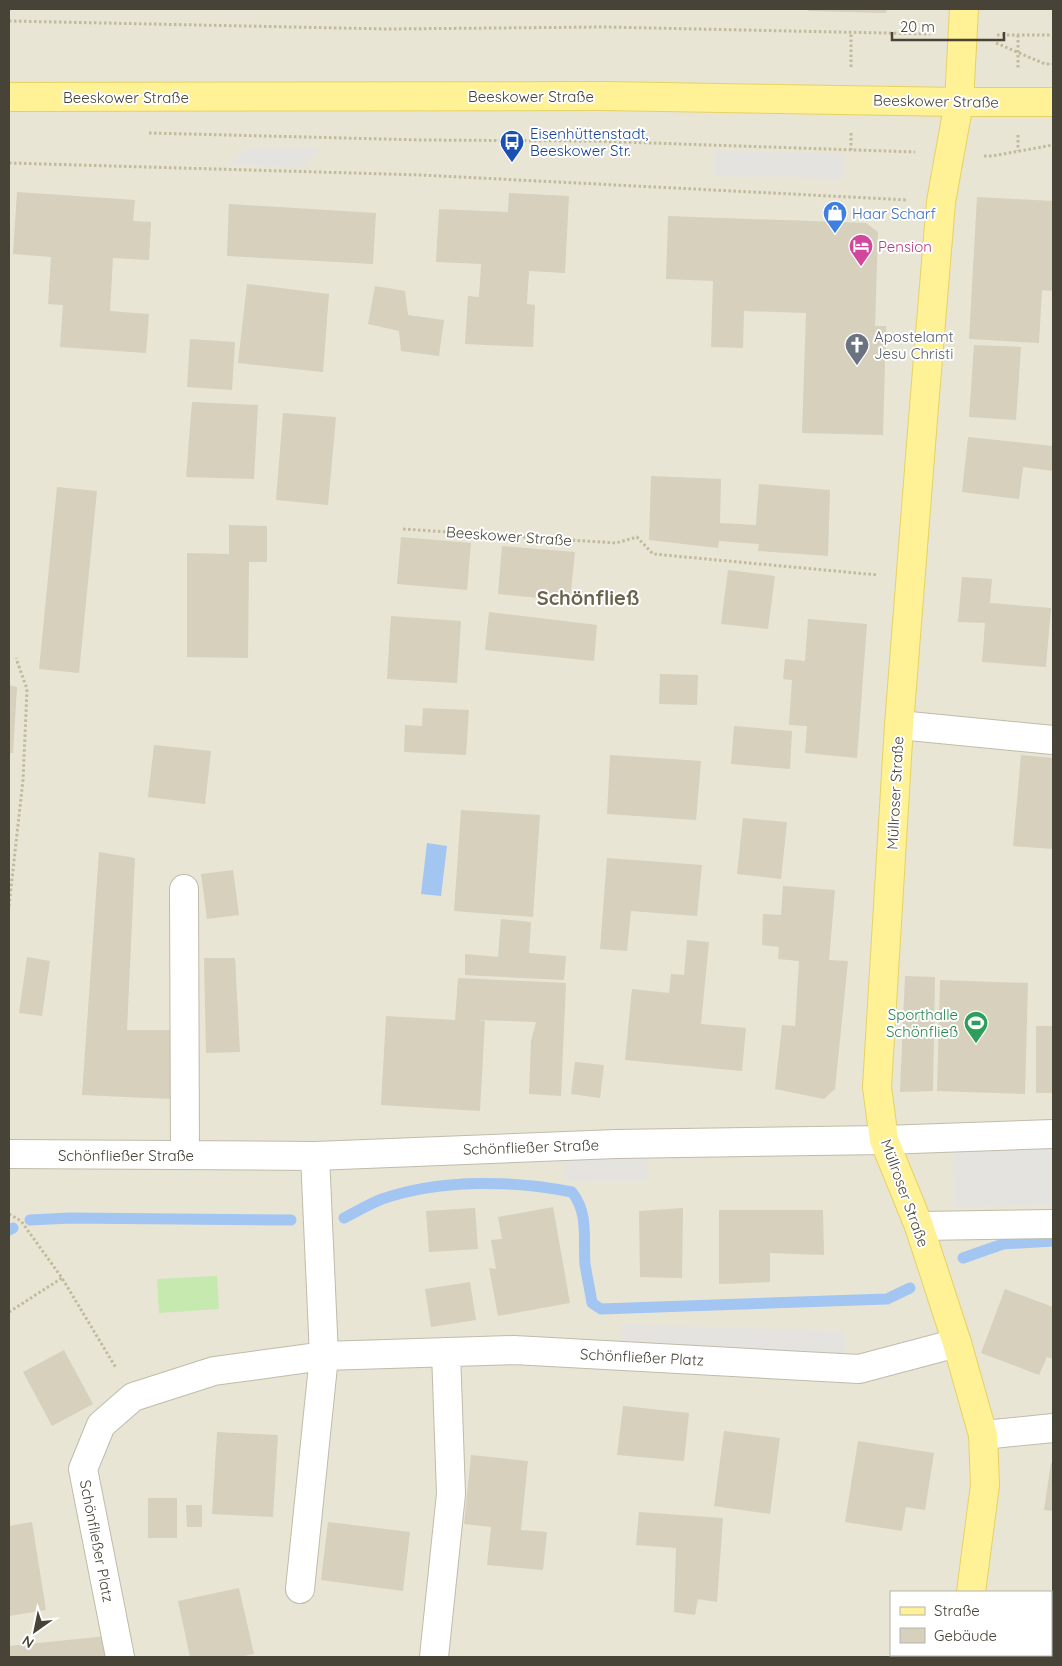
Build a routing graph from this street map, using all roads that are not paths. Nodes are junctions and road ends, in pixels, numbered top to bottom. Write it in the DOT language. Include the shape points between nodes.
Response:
graph roads {
  1 [pos="964,22"];
  2 [pos="9,97"];
  3 [pos="959,102"];
  4 [pos="1053,102"];
  5 [pos="899,725"];
  6 [pos="1053,740"];
  7 [pos="184,889"];
  8 [pos="1053,1134"];
  9 [pos="884,1140"];
  10 [pos="9,1154"];
  11 [pos="185,1155"];
  12 [pos="315,1156"];
  13 [pos="1053,1224"];
  14 [pos="919,1226"];
  15 [pos="957,1343"];
  16 [pos="446,1352"];
  17 [pos="324,1356"];
  18 [pos="1053,1428"];
  19 [pos="983,1435"];
  20 [pos="300,1589"];
  21 [pos="971,1591"];
  22 [pos="120,1657"];
  23 [pos="434,1657"];
  1 -- 3 [label="main road, Müllroser Straße"];
  2 -- 3 [label="main road, Beeskower Straße" via="604,96"];
  3 -- 4 [label="main road, Beeskower Straße"];
  3 -- 5 [label="main road, Müllroser Straße" via="942,202"];
  5 -- 6 [label="street, Müllroser Straße"];
  5 -- 9 [label="main road, Müllroser Straße" via="877,1087"];
  7 -- 11 [label="street"];
  8 -- 9 [label="street, Schönfließer Straße"];
  9 -- 12 [label="street, Schönfließer Straße" via="616,1144"];
  9 -- 14 [label="main road, Müllroser Straße"];
  10 -- 11 [label="street, Schönfließer Straße"];
  11 -- 12 [label="street, Schönfließer Straße"];
  12 -- 17 [label="street"];
  13 -- 14 [label="street"];
  14 -- 15 [label="main road, Müllroser Straße"];
  15 -- 16 [label="street, Schönfließer Platz" via="859,1369 514,1350"];
  15 -- 19 [label="main road, Müllroser Straße"];
  16 -- 17 [label="street, Schönfließer Platz"];
  16 -- 23 [label="street" via="451,1494"];
  17 -- 20 [label="street"];
  17 -- 22 [label="street, Schönfließer Platz" via="214,1372 133,1397 101,1425 83,1469"];
  18 -- 19 [label="street"];
  19 -- 21 [label="main road, Müllroser Straße" via="985,1485"];
}
